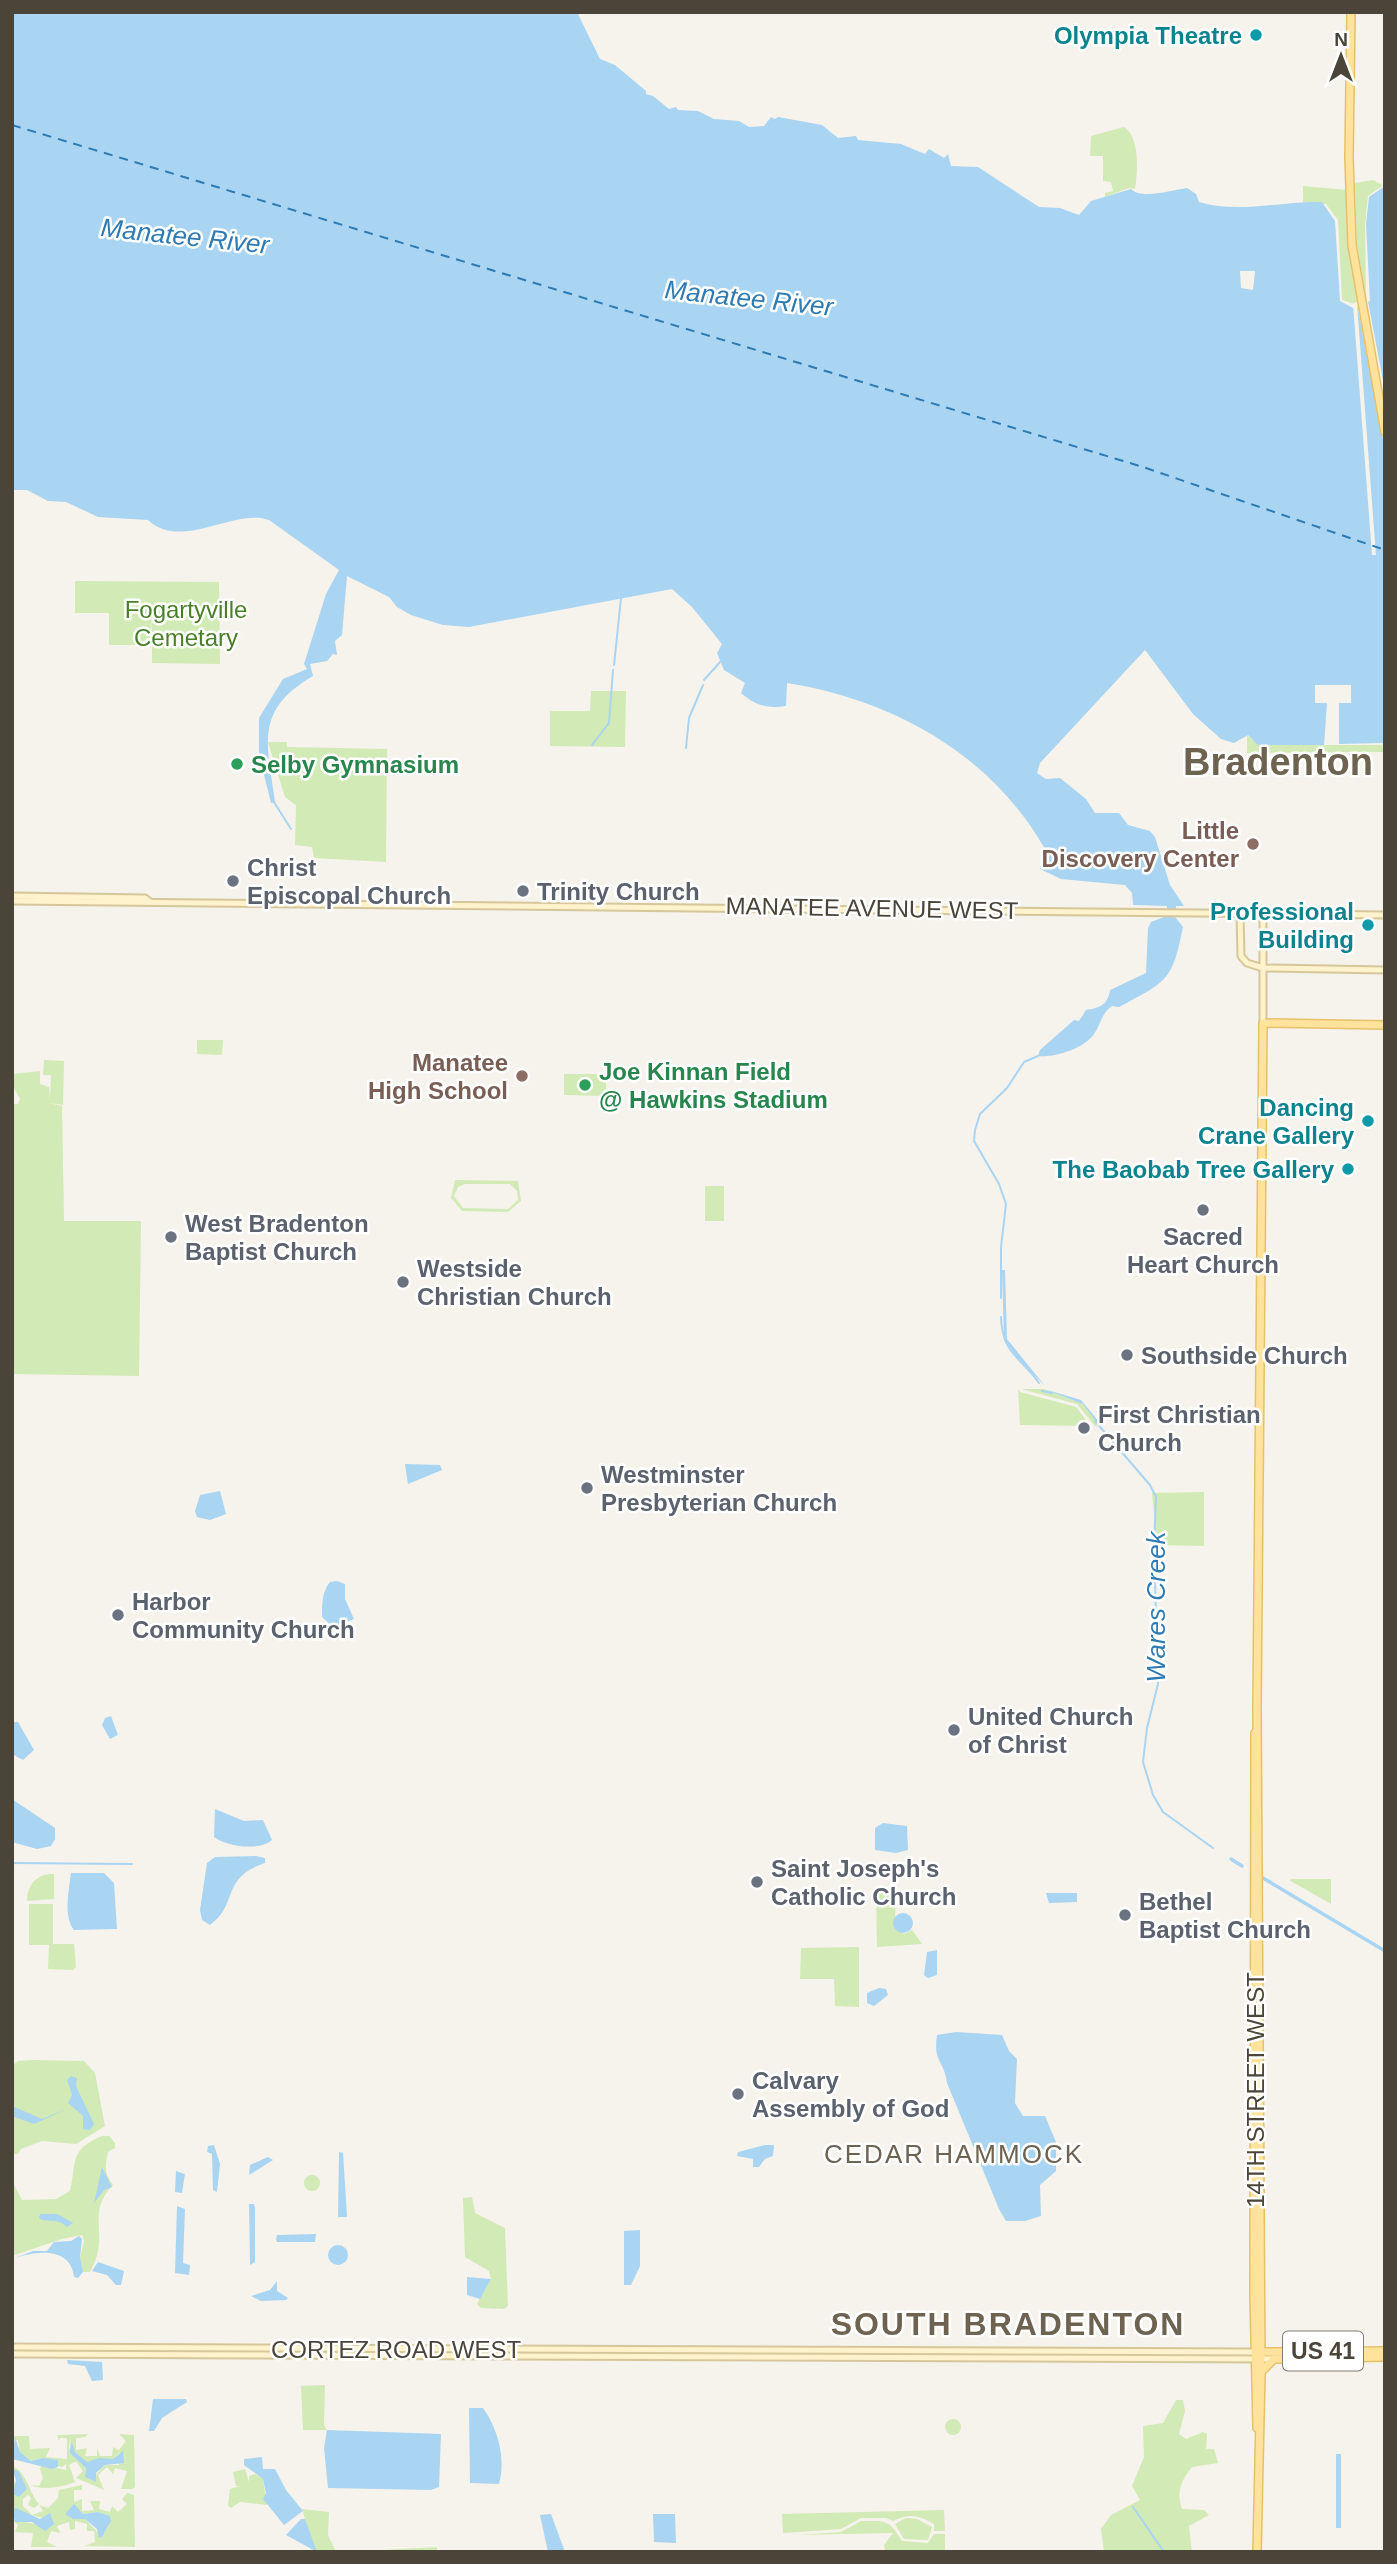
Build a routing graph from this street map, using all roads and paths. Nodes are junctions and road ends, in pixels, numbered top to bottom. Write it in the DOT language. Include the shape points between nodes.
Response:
graph roads {
  1 [pos="1350,12"];
  2 [pos="1350,123"];
  3 [pos="1351,183"];
  4 [pos="1362,297"];
  5 [pos="1385,406"];
  6 [pos="1385,432"];
  7 [pos="12,899"];
  8 [pos="1240,913"];
  9 [pos="1263,913"];
  10 [pos="1385,915"];
  11 [pos="1263,968"];
  12 [pos="1385,970"];
  13 [pos="1263,1023"];
  14 [pos="1385,1025"];
  15 [pos="1257,1708"];
  16 [pos="1254,2268"];
  17 [pos="1260,2295"];
  18 [pos="12,2350"];
  19 [pos="659,2350"];
  20 [pos="60,2351"];
  21 [pos="1116,2351"];
  22 [pos="1150,2351"];
  23 [pos="1168,2351"];
  24 [pos="1385,2351"];
  25 [pos="301,2352"];
  26 [pos="621,2353"];
  27 [pos="917,2353"];
  28 [pos="1258,2355"];
  29 [pos="643,2356"];
  30 [pos="1077,2357"];
  31 [pos="1121,2357"];
  32 [pos="1385,2357"];
  33 [pos="1147,2358"];
  34 [pos="1274,2359"];
  35 [pos="1261,2372"];
  36 [pos="1258,2431"];
  37 [pos="1256,2552"];
  1 -- 2 [label="main road"];
  2 -- 3 [label="main road"];
  2 -- 3 [label="main road"];
  3 -- 4 [label="main road"];
  3 -- 4 [label="main road" via="1352,245"];
  4 -- 5 [label="main road"];
  4 -- 6 [label="main road"];
  7 -- 8 [label="main road, MANATEE AVENUE WEST"];
  8 -- 9 [label="main road, MANATEE AVENUE WEST"];
  8 -- 11 [label="main road" via="1240,950 1245,962"];
  9 -- 10 [label="main road, MANATEE AVENUE WEST"];
  9 -- 11 [label="main road, 14TH STREET WEST"];
  11 -- 12 [label="main road"];
  11 -- 13 [label="main road, 14TH STREET WEST"];
  13 -- 14 [label="main road"];
  13 -- 15 [label="main road, 14TH STREET WEST"];
  15 -- 16 [label="main road, 14TH STREET WEST"];
  15 -- 17 [label="main road, 14TH STREET WEST"];
  16 -- 17 [label="main road"];
  16 -- 28 [label="main road, 14TH STREET WEST"];
  17 -- 28 [label="main road, 14TH STREET WEST"];
  18 -- 20 [label="main road, CORTEZ ROAD WEST"];
  18 -- 20 [label="main road, CORTEZ ROAD WEST" via="34,2354"];
  19 -- 26 [label="main road, CORTEZ ROAD WEST"];
  19 -- 27 [label="main road, CORTEZ ROAD WEST"];
  19 -- 29 [label="main road"];
  20 -- 25 [label="main road, CORTEZ ROAD WEST"];
  20 -- 25 [label="main road, CORTEZ ROAD WEST"];
  21 -- 22 [label="main road"];
  21 -- 27 [label="main road"];
  21 -- 30 [label="main road"];
  22 -- 23 [label="main road"];
  22 -- 31 [label="main road"];
  23 -- 28 [label="main road"];
  23 -- 33 [label="main road"];
  24 -- 28 [label="main road, US 41"];
  25 -- 26 [label="main road, CORTEZ ROAD WEST"];
  25 -- 26 [label="main road, CORTEZ ROAD WEST"];
  26 -- 29 [label="main road, CORTEZ ROAD WEST"];
  27 -- 29 [label="main road, CORTEZ ROAD WEST" via="881,2357"];
  27 -- 30 [label="main road"];
  28 -- 33 [label="main road"];
  28 -- 34 [label="main road"];
  28 -- 35 [label="main road, 14TH STREET WEST"];
  28 -- 36 [label="main road, 14TH STREET WEST / US 41" via="1254,2419"];
  30 -- 31 [label="main road"];
  31 -- 33 [label="main road"];
  32 -- 34 [label="main road, US 41"];
  34 -- 35 [label="main road, US 41"];
  35 -- 36 [label="main road, 14TH STREET WEST / US 41"];
  36 -- 37 [label="main road, 14TH STREET WEST / US 41"];
}
